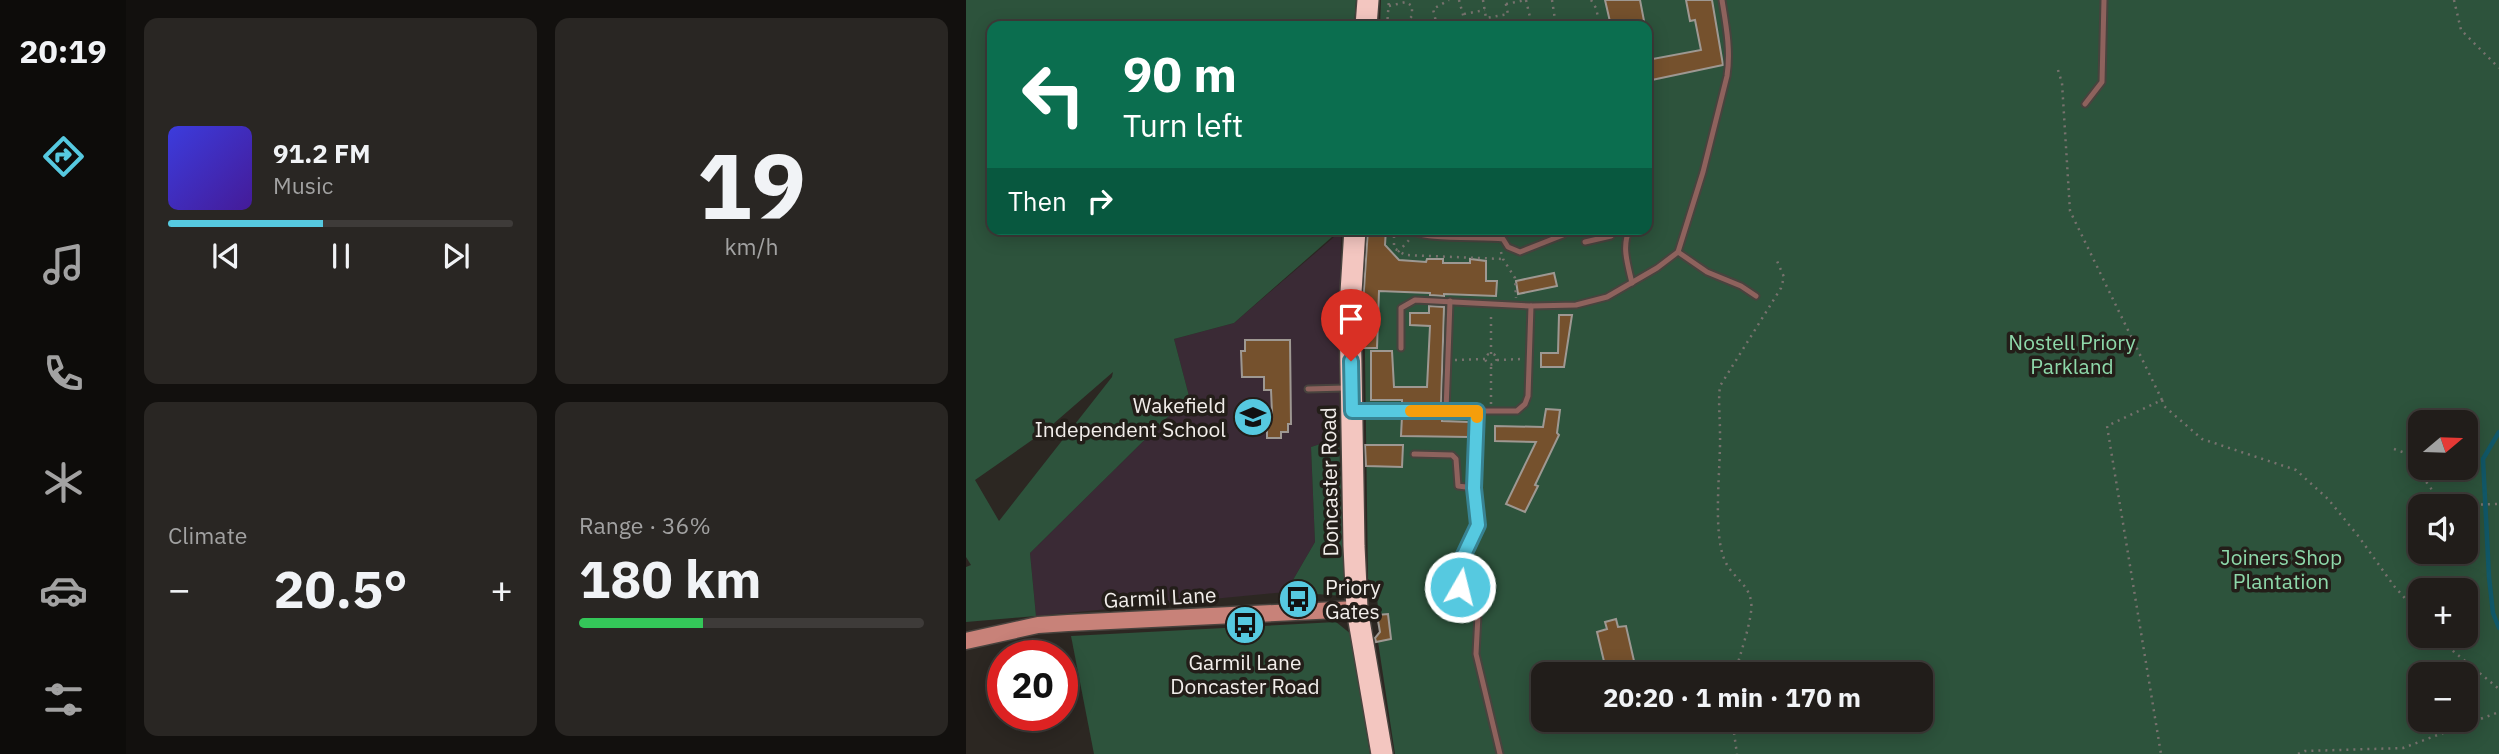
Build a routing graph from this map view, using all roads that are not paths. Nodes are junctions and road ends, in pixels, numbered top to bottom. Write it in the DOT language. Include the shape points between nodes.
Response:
graph roads {
  1 [pos="1368,0"];
  2 [pos="1722,0"];
  3 [pos="2104,0"];
  4 [pos="1366,21"];
  5 [pos="2085,104"];
  6 [pos="1355,235"];
  7 [pos="1433,235"];
  8 [pos="1501,235"];
  9 [pos="1599,235"];
  10 [pos="1627,235"];
  11 [pos="1563,236"];
  12 [pos="1611,236"];
  13 [pos="1600,238"];
  14 [pos="1501,239"];
  15 [pos="1585,242"];
  16 [pos="1678,252"];
  17 [pos="1632,283"];
  18 [pos="1756,296"];
  19 [pos="1450,301"];
  20 [pos="1531,306"];
  21 [pos="1401,348"];
  22 [pos="1352,387"];
  23 [pos="1308,389"];
  24 [pos="1352,411"];
  25 [pos="1446,411"];
  26 [pos="1477,411"];
  27 [pos="1414,454"];
  28 [pos="1474,488"];
  29 [pos="1460,587"];
  30 [pos="1479,595"];
  31 [pos="1357,609"];
  32 [pos="966,641"];
  33 [pos="1381,754"];
  34 [pos="1500,754"];
  1 -- 4 [label="highway"];
  2 -- 16 [label="lane" via="1727,76"];
  3 -- 5 [label="lane" via="2102,82"];
  6 -- 22 [label="highway, Doncaster Road"];
  7 -- 14 [label="lane"];
  8 -- 14 [label="lane"];
  9 -- 13 [label="lane"];
  10 -- 17 [label="lane"];
  11 -- 14 [label="lane" via="1520,252"];
  12 -- 13 [label="lane"];
  13 -- 15 [label="lane"];
  16 -- 17 [label="lane"];
  16 -- 18 [label="lane"];
  17 -- 20 [label="lane" via="1588,303"];
  19 -- 20 [label="lane"];
  19 -- 21 [label="lane" via="1415,300 1401,309"];
  19 -- 25 [label="lane"];
  20 -- 26 [label="lane" via="1525,404 1517,411"];
  22 -- 23 [label="lane"];
  22 -- 24 [label="highway, Doncaster Road"];
  24 -- 25 [label="lane"];
  24 -- 31 [label="highway, Doncaster Road"];
  25 -- 26 [label="lane"];
  26 -- 28 [label="lane"];
  27 -- 28 [label="lane" via="1452,454 1458,486"];
  28 -- 29 [label="lane" via="1478,525 1461,561"];
  30 -- 34 [label="lane" via="1476,654"];
  31 -- 32 [label="main road, Garmil Lane" via="1038,625"];
  31 -- 33 [label="highway, Doncaster Road"];
}
